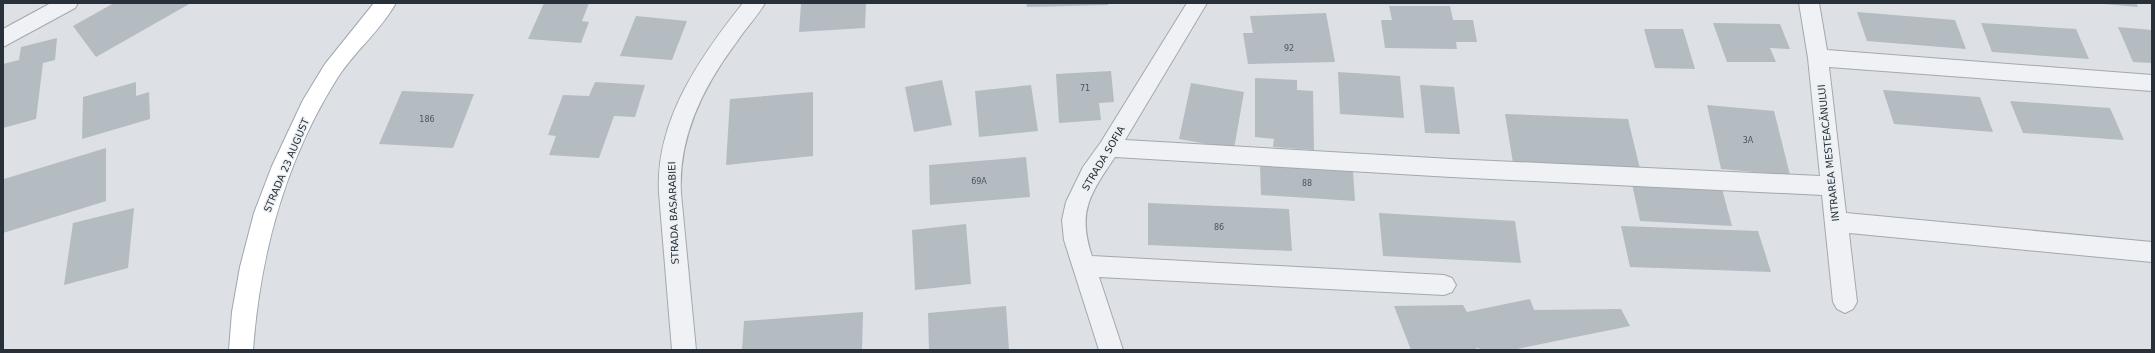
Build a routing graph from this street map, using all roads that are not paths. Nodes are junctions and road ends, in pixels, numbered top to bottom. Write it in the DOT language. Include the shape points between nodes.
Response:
graph roads {
  1 [pos="68,3"];
  2 [pos="386,3"];
  3 [pos="755,3"];
  4 [pos="1197,3"];
  5 [pos="1810,3"];
  6 [pos="3,39"];
  7 [pos="1818,58"];
  8 [pos="2152,83"];
  9 [pos="1109,148"];
  10 [pos="1832,186"];
  11 [pos="1836,222"];
  12 [pos="2152,252"];
  13 [pos="1083,266"];
  14 [pos="1444,285"];
  15 [pos="1845,302"];
  16 [pos="241,350"];
  17 [pos="684,350"];
  18 [pos="1111,350"];
  1 -- 6 [label="street"];
  2 -- 16 [label="main road, STRADA 23 AUGUST" via="332,70 310,106 283,166 265,213 252,267 244,312"];
  3 -- 17 [label="street, STRADA BASARABIEI" via="702,74 678,128 671,155 670,185 677,291"];
  4 -- 9 [label="street, STRADA SOFIA"];
  5 -- 7 [label="street, INTRAREA MESTEACĂNULUI"];
  7 -- 8 [label="street"];
  7 -- 10 [label="street, INTRAREA MESTEACĂNULUI"];
  9 -- 10 [label="street" via="1450,168"];
  9 -- 13 [label="street, STRADA SOFIA" via="1091,174 1077,202 1073,220 1075,240"];
  10 -- 11 [label="street, INTRAREA MESTEACĂNULUI"];
  11 -- 12 [label="street"];
  11 -- 15 [label="street, INTRAREA MESTEACĂNULUI"];
  13 -- 14 [label="street"];
  13 -- 18 [label="street, STRADA SOFIA"];
}
